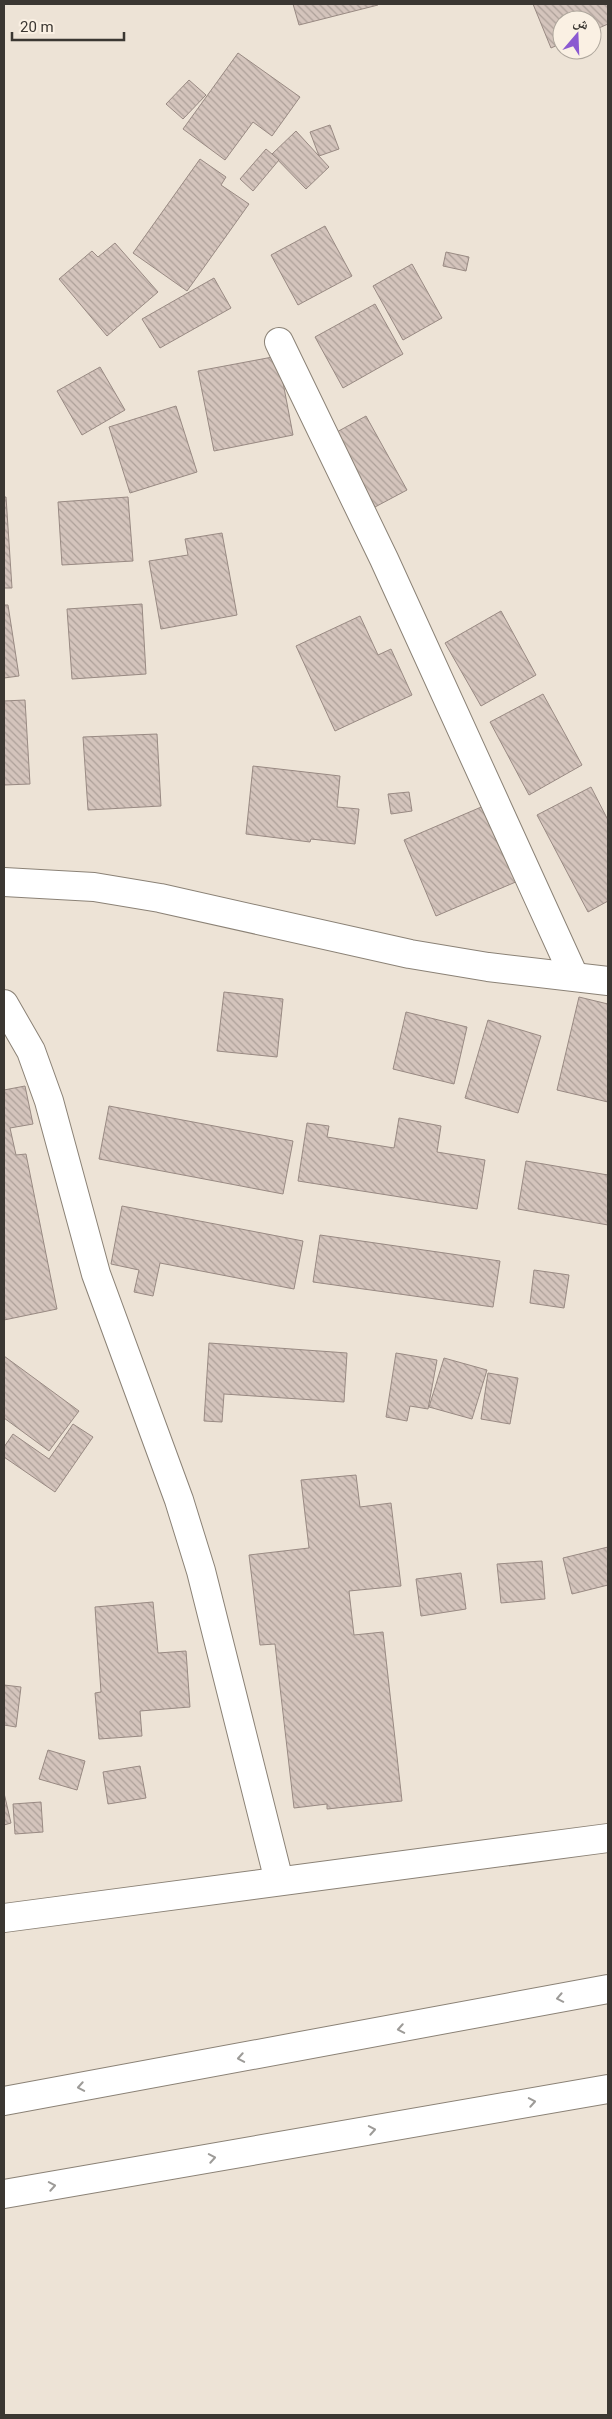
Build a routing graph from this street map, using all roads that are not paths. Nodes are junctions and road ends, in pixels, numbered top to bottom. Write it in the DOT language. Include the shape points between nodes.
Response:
graph roads {
  1 [pos="278,342"];
  2 [pos="4,882"];
  3 [pos="574,976"];
  4 [pos="608,981"];
  5 [pos="4,1004"];
  6 [pos="608,1838"];
  7 [pos="279,1880"];
  8 [pos="4,1918"];
  9 [pos="608,1989"];
  10 [pos="608,2089"];
  11 [pos="4,2101"];
  12 [pos="4,2194"];
  1 -- 3 [label="main road" via="393,577"];
  2 -- 3 [label="main road" via="113,890 410,954 488,967"];
  3 -- 4 [label="main road"];
  5 -- 7 [label="main road" via="31,1051 49,1101 96,1274 179,1500 201,1571"];
  6 -- 7 [label="main road"];
  7 -- 8 [label="main road"];
  9 -- 11 [label="main road, one-way"];
  12 -- 10 [label="main road, one-way"];
}
